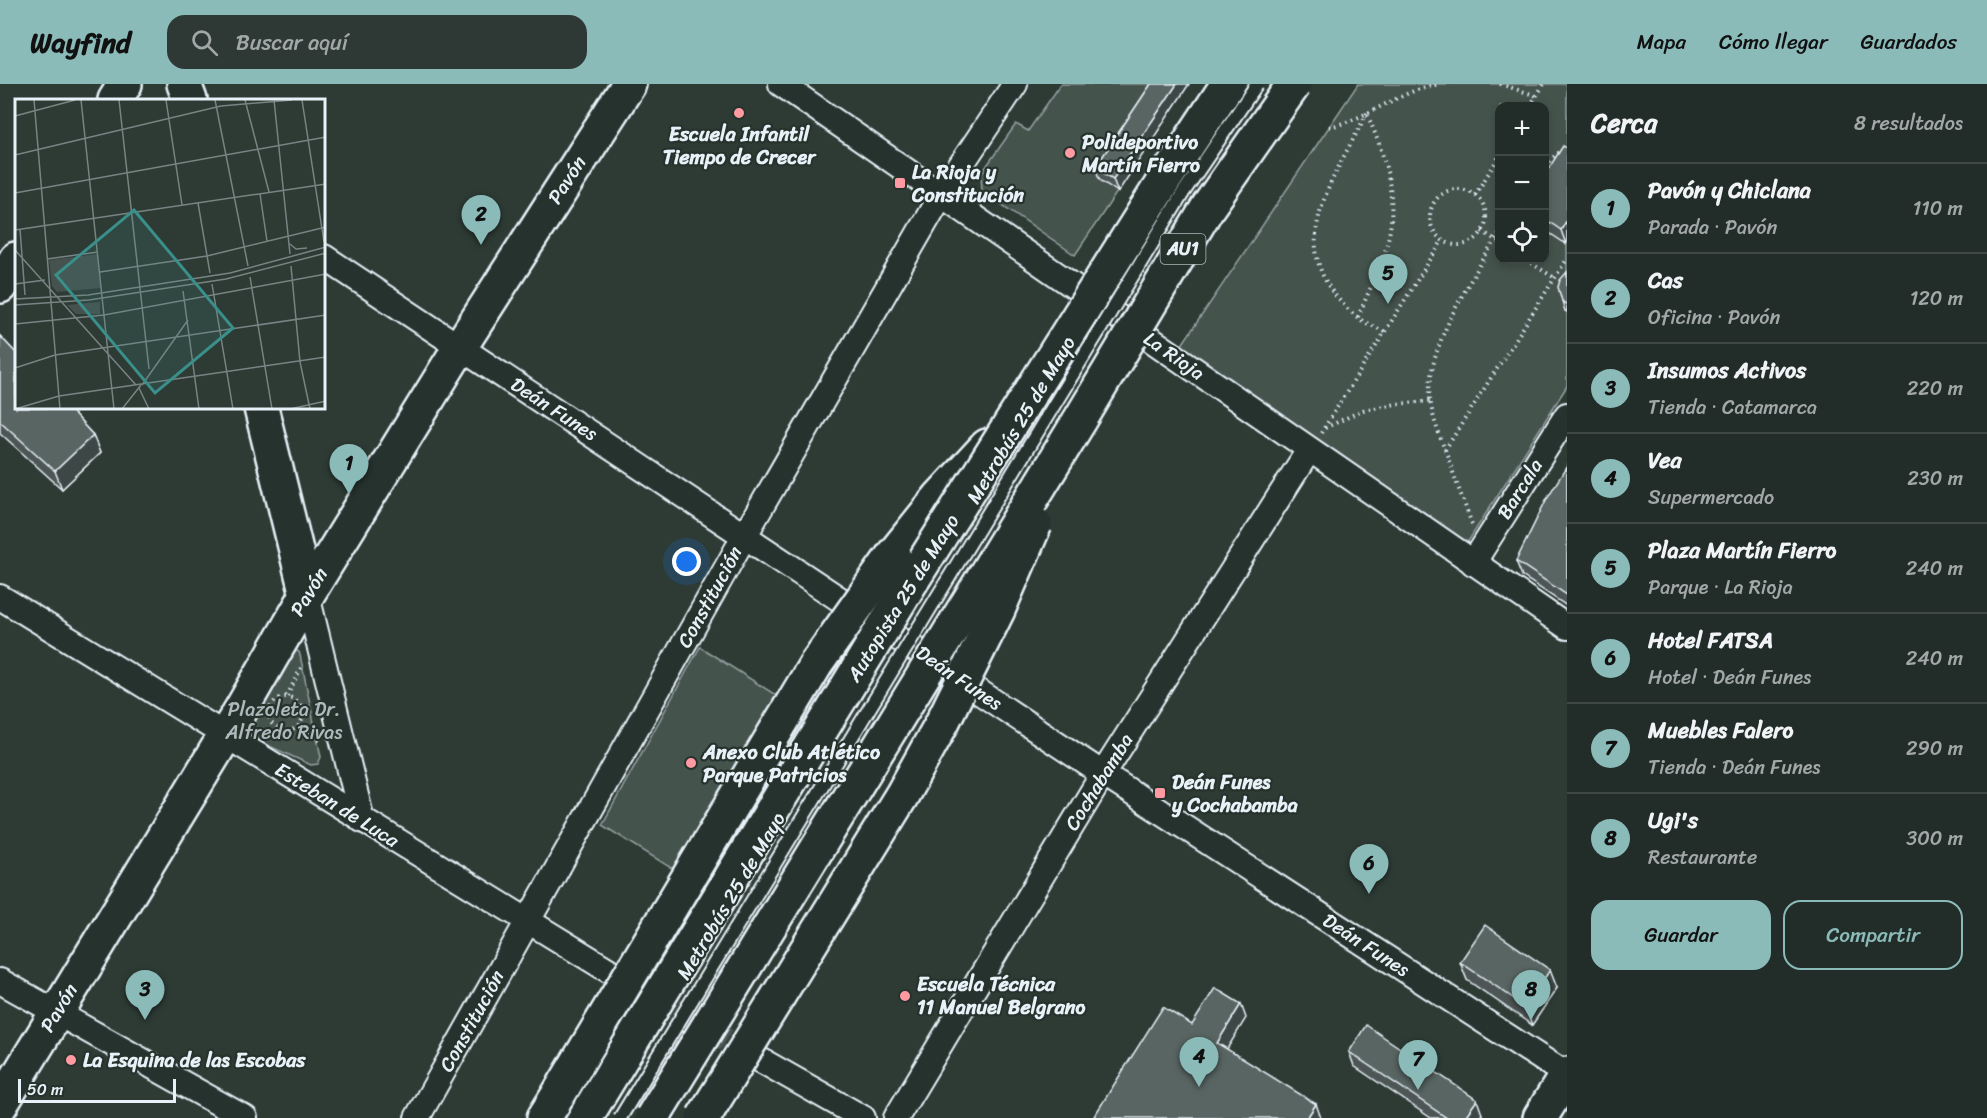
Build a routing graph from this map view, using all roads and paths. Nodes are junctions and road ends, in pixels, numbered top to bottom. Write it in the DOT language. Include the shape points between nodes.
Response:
graph roads {
  1 [pos="125,84"];
  2 [pos="164,84"];
  3 [pos="184,84"];
  4 [pos="628,84"];
  5 [pos="781,84"];
  6 [pos="1016,84"];
  7 [pos="1228,84"];
  8 [pos="1257,84"];
  9 [pos="1294,84"];
  10 [pos="1440,84"];
  11 [pos="1500,84"];
  12 [pos="1544,84"];
  13 [pos="1537,96"];
  14 [pos="116,99"];
  15 [pos="167,99"];
  16 [pos="190,99"];
  17 [pos="1533,102"];
  18 [pos="1367,113"];
  19 [pos="1329,127"];
  20 [pos="1567,146"];
  21 [pos="1549,162"];
  22 [pos="1495,164"];
  23 [pos="940,195"];
  24 [pos="1475,195"];
  25 [pos="1482,231"];
  26 [pos="1495,240"];
  27 [pos="1442,241"];
  28 [pos="1495,244"];
  29 [pos="326,258"];
  30 [pos="1567,259"];
  31 [pos="15,262"];
  32 [pos="1532,264"];
  33 [pos="1555,278"];
  34 [pos="0,286"];
  35 [pos="1358,317"];
  36 [pos="1385,332"];
  37 [pos="460,347"];
  38 [pos="1430,401"];
  39 [pos="1023,407"];
  40 [pos="261,410"];
  41 [pos="1567,415"];
  42 [pos="1080,420"];
  43 [pos="1325,428"];
  44 [pos="1310,450"];
  45 [pos="1445,450"];
  46 [pos="745,535"];
  47 [pos="1477,556"];
  48 [pos="307,595"];
  49 [pos="0,597"];
  50 [pos="1567,627"];
  51 [pos="277,729"];
  52 [pos="225,736"];
  53 [pos="1103,774"];
  54 [pos="362,820"];
  55 [pos="528,921"];
  56 [pos="613,973"];
  57 [pos="0,981"];
  58 [pos="56,1013"];
  59 [pos="755,1057"];
  60 [pos="1567,1074"];
  61 [pos="552,1105"];
  62 [pos="0,1106"];
  63 [pos="245,1118"];
  64 [pos="417,1118"];
  65 [pos="585,1118"];
  66 [pos="620,1118"];
  67 [pos="652,1118"];
  68 [pos="703,1118"];
  69 [pos="862,1118"];
  70 [pos="896,1118"];
  71 [pos="1540,1118"];
  1 -- 14 [label="main road"];
  2 -- 15 [label="main road"];
  3 -- 16 [label="main road"];
  4 -- 37 [label="main road, Pavón"];
  5 -- 23 [label="street, La Rioja"];
  6 -- 23 [label="street, Constitución"];
  7 -- 39 [label="main road, Autopista 25 de Mayo / AU1, bridge"];
  8 -- 66 [label="lane, Metrobús 25 de Mayo, bridge" via="1183,193"];
  9 -- 42 [label="main road, AU1, bridge" via="1208,207"];
  10 -- 18 [label="path" via="1405,94"];
  11 -- 13 [label="path"];
  12 -- 13 [label="path"];
  13 -- 17 [label="path"];
  18 -- 19 [label="path"];
  18 -- 35 [label="path" via="1386,164 1392,215 1387,244"];
  18 -- 35 [label="path" via="1320,210 1315,243 1318,266 1326,284"];
  20 -- 21 [label="path"];
  22 -- 24 [label="path"];
  23 -- 44 [label="street, La Rioja"];
  23 -- 46 [label="street, Constitución"];
  24 -- 25 [label="path" via="1486,213"];
  24 -- 27 [label="path" via="1461,189 1451,190 1436,200 1429,217"];
  25 -- 26 [label="path"];
  25 -- 27 [label="path" via="1469,244 1450,245"];
  27 -- 36 [label="path"];
  28 -- 38 [label="path" via="1453,314 1434,359"];
  29 -- 37 [label="street, Deán Funes"];
  30 -- 33 [label="path"];
  31 -- 34 [label="main road"];
  32 -- 33 [label="path"];
  33 -- 45 [label="path"];
  35 -- 36 [label="path"];
  36 -- 43 [label="path"];
  37 -- 46 [label="street, Deán Funes"];
  37 -- 48 [label="main road, Pavón"];
  38 -- 43 [label="path" via="1363,410"];
  38 -- 45 [label="path"];
  39 -- 61 [label="main road, bridge" via="918,523 816,664"];
  39 -- 65 [label="main road, Autopista 25 de Mayo / AU1, bridge" via="908,587"];
  40 -- 48 [label="main road"];
  41 -- 47 [label="street, Barcala"];
  42 -- 67 [label="main road, AU1, bridge"];
  42 -- 68 [label="main road, bridge" via="998,610 942,723 902,795"];
  43 -- 44 [label="path"];
  44 -- 47 [label="street, La Rioja"];
  44 -- 53 [label="street, Cochabamba"];
  45 -- 47 [label="path"];
  46 -- 53 [label="street, Deán Funes"];
  46 -- 55 [label="street, Constitución"];
  47 -- 50 [label="street, La Rioja"];
  48 -- 52 [label="main road, Pavón"];
  48 -- 54 [label="street"];
  49 -- 52 [label="street, Esteban de Luca"];
  51 -- 51 [label="path" via="288,731 299,726 304,710 298,700 287,696 272,704 270,720"];
  52 -- 54 [label="street, Esteban de Luca"];
  52 -- 58 [label="main road, Pavón"];
  53 -- 60 [label="street, Deán Funes"];
  53 -- 70 [label="street, Cochabamba"];
  54 -- 55 [label="street, Esteban de Luca"];
  55 -- 56 [label="street, Esteban de Luca"];
  55 -- 64 [label="street, Constitución"];
  57 -- 58 [label="street"];
  58 -- 62 [label="main road, Pavón"];
  58 -- 63 [label="street"];
  59 -- 69 [label="street"];
  60 -- 71 [label="main road"];
}
